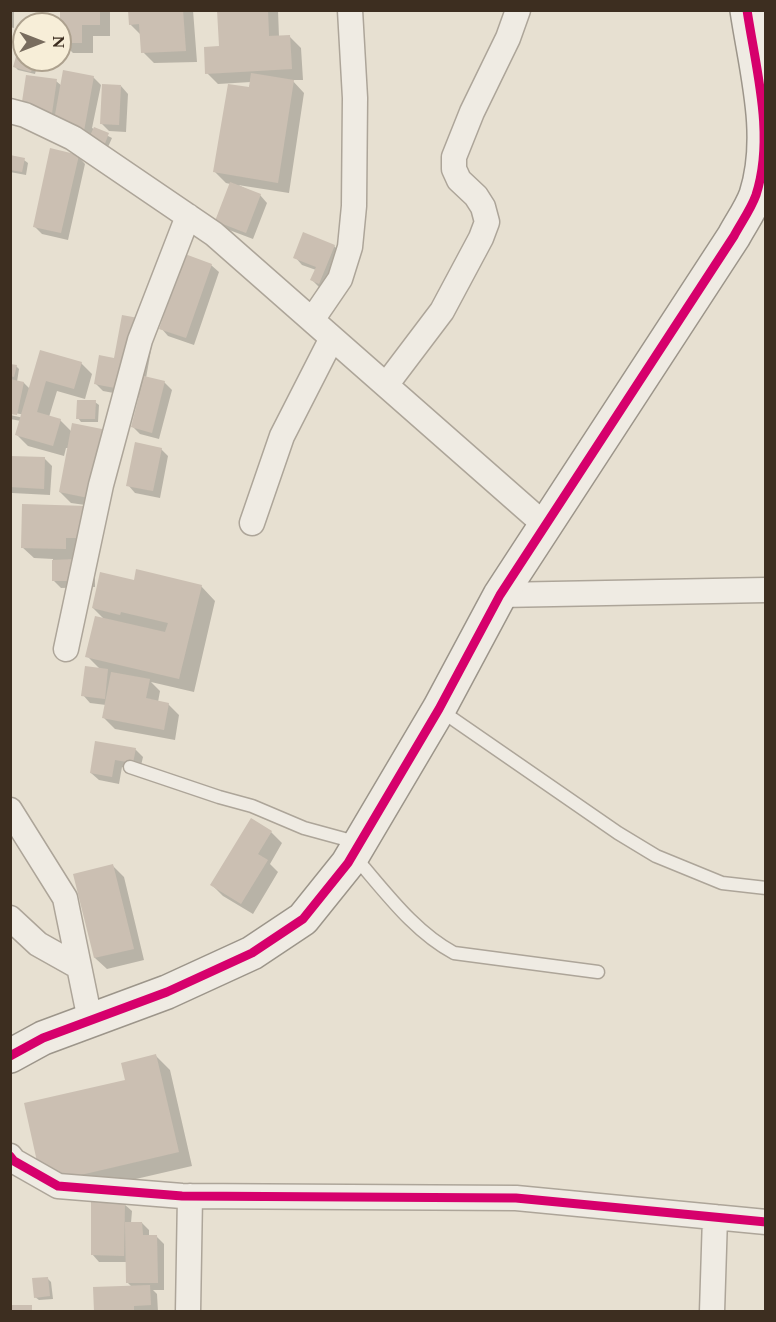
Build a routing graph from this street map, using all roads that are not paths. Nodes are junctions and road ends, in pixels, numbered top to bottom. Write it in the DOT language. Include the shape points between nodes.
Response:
graph roads {
  1 [pos="350,10"];
  2 [pos="518,10"];
  3 [pos="747,10"];
  4 [pos="10,111"];
  5 [pos="765,152"];
  6 [pos="188,216"];
  7 [pos="312,320"];
  8 [pos="332,338"];
  9 [pos="386,385"];
  10 [pos="252,523"];
  11 [pos="546,526"];
  12 [pos="765,590"];
  13 [pos="500,595"];
  14 [pos="66,648"];
  15 [pos="438,709"];
  16 [pos="129,767"];
  17 [pos="10,810"];
  18 [pos="356,849"];
  19 [pos="765,888"];
  20 [pos="10,918"];
  21 [pos="79,967"];
  22 [pos="598,972"];
  23 [pos="90,1020"];
  24 [pos="10,1056"];
  25 [pos="10,1156"];
  26 [pos="190,1196"];
  27 [pos="715,1217"];
  28 [pos="765,1222"];
  29 [pos="188,1311"];
  30 [pos="712,1311"];
  1 -- 7 [label="street" via="355,98 350,247 340,279"];
  2 -- 9 [label="street" via="454,157 459,180 476,196 487,222 442,311"];
  3 -- 5 [label="street"];
  4 -- 6 [label="street" via="73,138"];
  5 -- 11 [label="street" via="756,197 734,236"];
  6 -- 7 [label="street"];
  6 -- 14 [label="street" via="140,340 101,485"];
  7 -- 8 [label="street"];
  8 -- 9 [label="street"];
  8 -- 10 [label="street" via="282,436"];
  9 -- 11 [label="street"];
  11 -- 13 [label="street"];
  12 -- 13 [label="street"];
  13 -- 15 [label="street"];
  15 -- 18 [label="street"];
  15 -- 19 [label="lane" via="656,856 722,883"];
  16 -- 18 [label="lane" via="252,806"];
  17 -- 21 [label="street" via="65,898"];
  18 -- 22 [label="lane" via="419,929 454,953"];
  18 -- 23 [label="street" via="303,920 252,953 167,992"];
  20 -- 21 [label="street" via="38,944"];
  21 -- 23 [label="street"];
  23 -- 24 [label="street"];
  25 -- 26 [label="street" via="57,1186"];
  26 -- 27 [label="street" via="516,1198"];
  26 -- 29 [label="street"];
  27 -- 28 [label="street"];
  27 -- 30 [label="street"];
}
